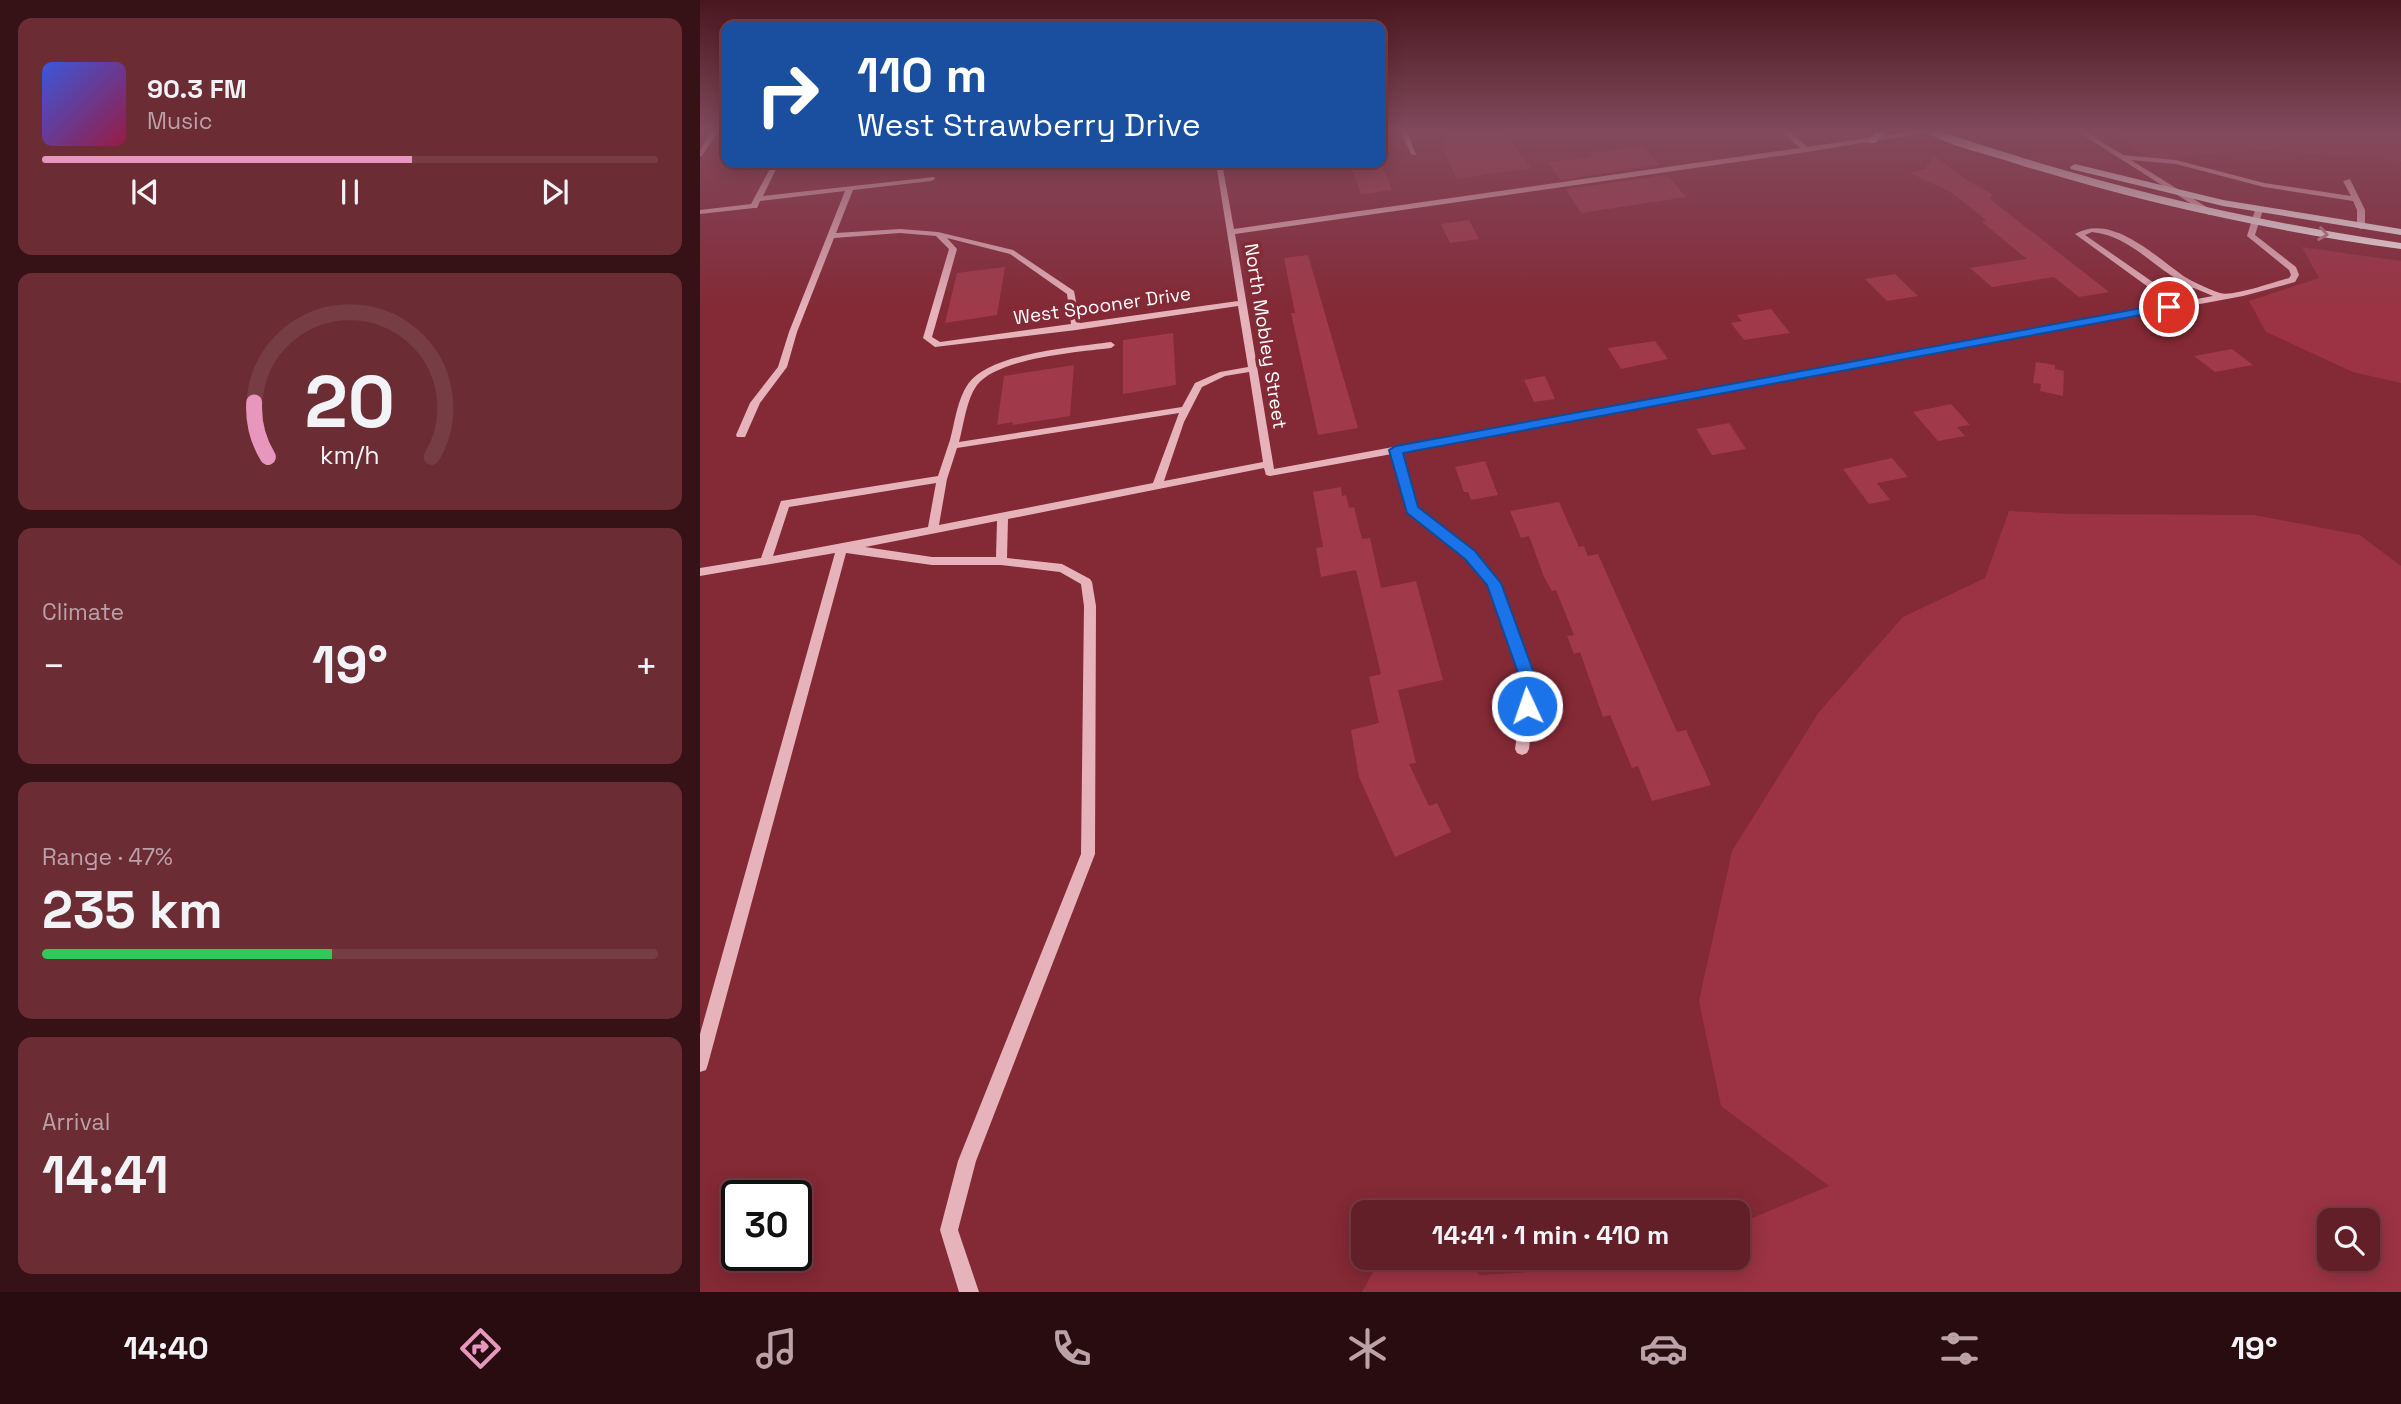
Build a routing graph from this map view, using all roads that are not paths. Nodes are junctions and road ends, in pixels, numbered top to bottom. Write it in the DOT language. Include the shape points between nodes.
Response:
graph roads {
  1 [pos="761,190"];
  2 [pos="834,190"];
  3 [pos="849,190"];
  4 [pos="1224,190"];
  5 [pos="1524,190"];
  6 [pos="2119,190"];
  7 [pos="2169,190"];
  8 [pos="2176,190"];
  9 [pos="2298,190"];
  10 [pos="2352,190"];
  11 [pos="2180,193"];
  12 [pos="2356,199"];
  13 [pos="755,202"];
  14 [pos="2259,209"];
  15 [pos="700,212"];
  16 [pos="2216,215"];
  17 [pos="2257,222"];
  18 [pos="2361,227"];
  19 [pos="1231,232"];
  20 [pos="2401,232"];
  21 [pos="938,234"];
  22 [pos="831,236"];
  23 [pos="2401,246"];
  24 [pos="2197,285"];
  25 [pos="2222,297"];
  26 [pos="1243,303"];
  27 [pos="1076,327"];
  28 [pos="1043,331"];
  29 [pos="967,342"];
  30 [pos="1111,345"];
  31 [pos="1042,354"];
  32 [pos="1253,369"];
  33 [pos="1185,409"];
  34 [pos="741,435"];
  35 [pos="953,446"];
  36 [pos="1396,450"];
  37 [pos="1269,468"];
  38 [pos="942,479"];
  39 [pos="1157,486"];
  40 [pos="1003,515"];
  41 [pos="933,530"];
  42 [pos="842,548"];
  43 [pos="766,561"];
  44 [pos="1001,561"];
  45 [pos="700,572"];
  46 [pos="1522,748"];
  47 [pos="700,1064"];
  48 [pos="969,1292"];
  1 -- 13 [label="street"];
  2 -- 13 [label="street"];
  3 -- 22 [label="street"];
  4 -- 19 [label="street, North Mobley Street"];
  5 -- 19 [label="street"];
  6 -- 16 [label="main road"];
  7 -- 11 [label="main road"];
  8 -- 11 [label="street"];
  9 -- 12 [label="street"];
  10 -- 12 [label="street"];
  11 -- 14 [label="main road"];
  11 -- 16 [label="street"];
  12 -- 18 [label="street"];
  13 -- 15 [label="street"];
  14 -- 17 [label="street"];
  14 -- 18 [label="main road"];
  16 -- 17 [label="main road"];
  17 -- 23 [label="main road, one-way"];
  17 -- 25 [label="street" via="2251,236 2284,260 2295,275 2292,280"];
  18 -- 20 [label="main road"];
  19 -- 26 [label="street, North Mobley Street"];
  21 -- 22 [label="lane" via="900,231"];
  21 -- 27 [label="street" via="1013,252 1071,293"];
  21 -- 29 [label="lane" via="953,249 927,338 938,345"];
  22 -- 34 [label="street" via="782,367 755,402"];
  24 -- 24 [label="street" via="2115,232 2097,228 2079,234 2154,287 2169,290"];
  24 -- 25 [label="street"];
  25 -- 36 [label="street"];
  26 -- 27 [label="street, West Spooner Drive"];
  26 -- 32 [label="street, North Mobley Street"];
  27 -- 28 [label="street, West Spooner Drive"];
  28 -- 29 [label="street, West Spooner Drive"];
  28 -- 31 [label="street"];
  30 -- 31 [label="street"];
  31 -- 35 [label="street" via="988,372 973,383"];
  32 -- 33 [label="street" via="1223,374 1198,385"];
  32 -- 37 [label="street, North Mobley Street"];
  33 -- 35 [label="lane"];
  33 -- 39 [label="street"];
  35 -- 38 [label="lane"];
  36 -- 37 [label="street"];
  36 -- 46 [label="street" via="1412,509 1470,555 1494,583 1530,684"];
  37 -- 39 [label="street"];
  38 -- 41 [label="lane"];
  38 -- 43 [label="street" via="785,504"];
  39 -- 40 [label="street"];
  40 -- 41 [label="street"];
  40 -- 44 [label="street"];
  41 -- 42 [label="street"];
  42 -- 43 [label="street"];
  42 -- 44 [label="street" via="932,561"];
  42 -- 47 [label="street"];
  43 -- 45 [label="street"];
  44 -- 48 [label="street" via="1062,568 1086,582 1090,606 1088,854 967,1161 949,1230"];
}
